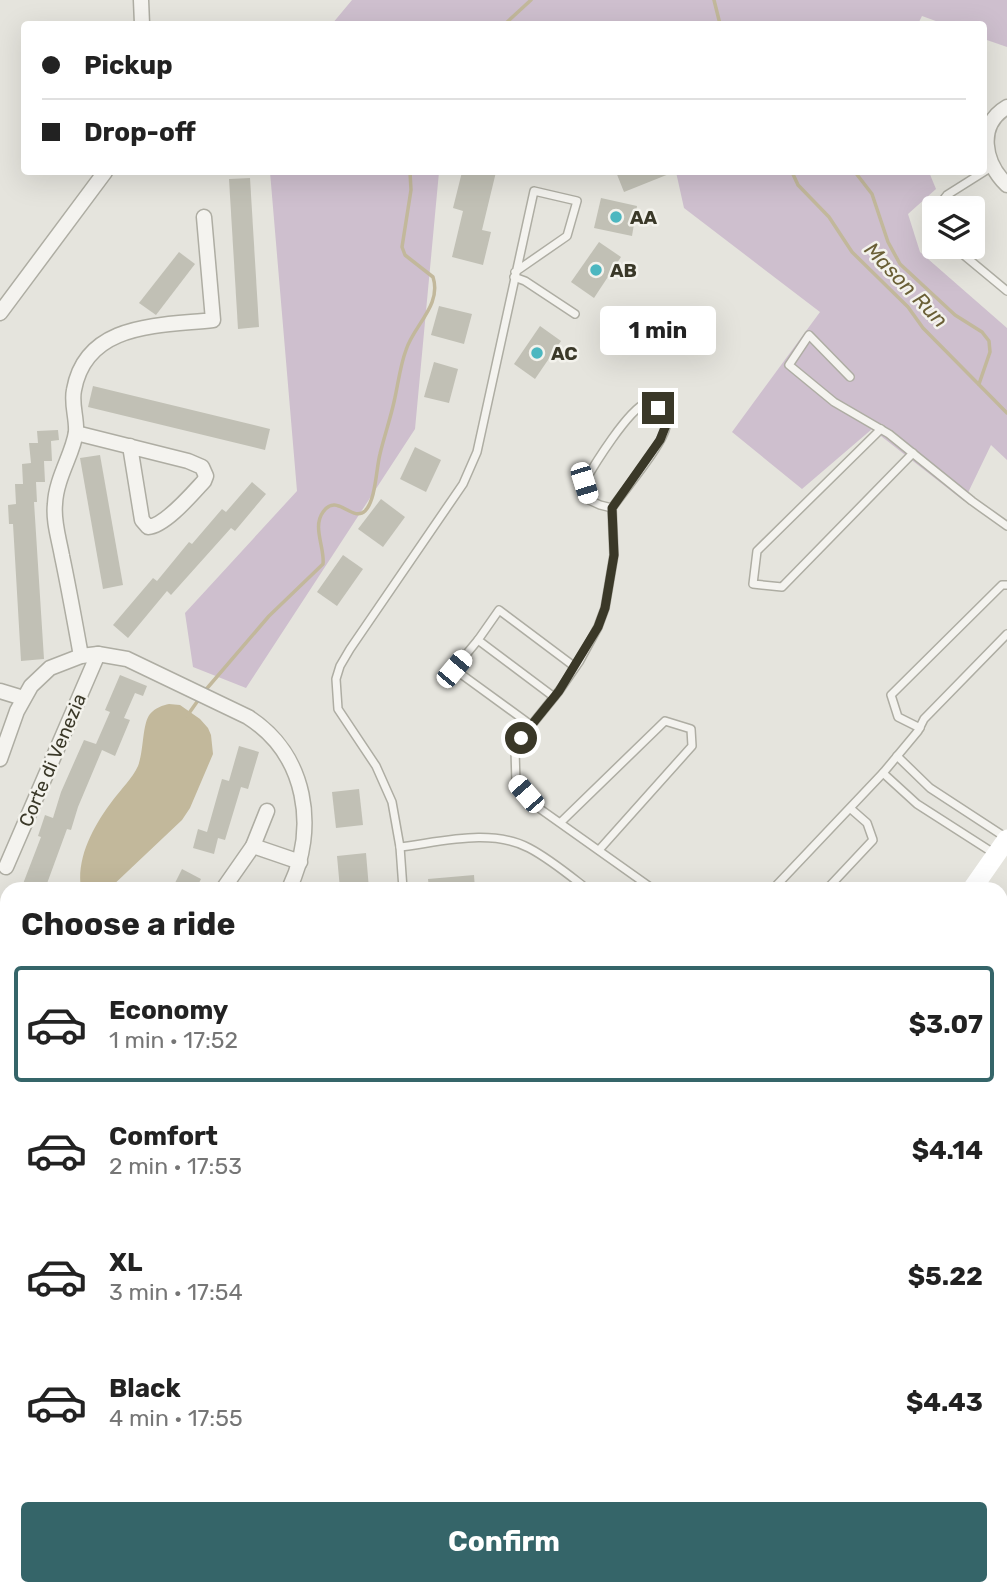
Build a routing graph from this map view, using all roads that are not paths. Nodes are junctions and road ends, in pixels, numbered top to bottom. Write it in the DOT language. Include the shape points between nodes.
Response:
graph roads {
  1 [pos="141,0"];
  2 [pos="142,21"];
  3 [pos="1007,107"];
  4 [pos="987,131"];
  5 [pos="987,144"];
  6 [pos="993,166"];
  7 [pos="987,170"];
  8 [pos="103,175"];
  9 [pos="979,175"];
  10 [pos="1007,185"];
  11 [pos="946,196"];
  12 [pos="204,217"];
  13 [pos="968,259"];
  14 [pos="514,275"];
  15 [pos="1007,291"];
  16 [pos="0,313"];
  17 [pos="575,314"];
  18 [pos="850,377"];
  19 [pos="881,429"];
  20 [pos="76,433"];
  21 [pos="130,446"];
  22 [pos="913,453"];
  23 [pos="612,508"];
  24 [pos="1007,526"];
  25 [pos="1007,585"];
  26 [pos="1007,634"];
  27 [pos="478,639"];
  28 [pos="98,654"];
  29 [pos="81,656"];
  30 [pos="575,667"];
  31 [pos="0,691"];
  32 [pos="554,697"];
  33 [pos="23,698"];
  34 [pos="531,725"];
  35 [pos="920,728"];
  36 [pos="897,756"];
  37 [pos="0,759"];
  38 [pos="883,773"];
  39 [pos="851,809"];
  40 [pos="267,811"];
  41 [pos="561,822"];
  42 [pos="1007,838"];
  43 [pos="253,846"];
  44 [pos="400,847"];
  45 [pos="599,850"];
  46 [pos="1001,859"];
  47 [pos="300,862"];
  48 [pos="6,867"];
  49 [pos="228,882"];
  50 [pos="292,882"];
  51 [pos="402,882"];
  52 [pos="578,882"];
  53 [pos="643,882"];
  54 [pos="780,882"];
  55 [pos="834,882"];
  56 [pos="979,882"];
  1 -- 2 [label="street"];
  3 -- 4 [label="street" via="993,117"];
  5 -- 6 [label="street"];
  6 -- 7 [label="lane"];
  6 -- 10 [label="street"];
  8 -- 16 [label="street"];
  9 -- 11 [label="lane"];
  12 -- 20 [label="street" via="213,320 129,330 104,342 86,360 76,382"];
  13 -- 15 [label="lane"];
  14 -- 14 [label="lane" via="534,191 576,201 568,236"];
  14 -- 17 [label="lane"];
  14 -- 44 [label="lane" via="477,452 463,484 350,649 336,679 338,709 376,766 392,802"];
  18 -- 19 [label="lane" via="809,335 789,365 834,402"];
  19 -- 22 [label="lane"];
  19 -- 22 [label="lane" via="757,551 753,584 782,587"];
  20 -- 21 [label="street"];
  20 -- 29 [label="street" via="54,504"];
  21 -- 21 [label="street" via="205,470 199,486 153,527 142,520"];
  22 -- 24 [label="lane"];
  23 -- 23 [label="lane" via="666,425 664,413 646,403 616,435 584,483 589,500"];
  23 -- 30 [label="lane" via="614,555 605,608"];
  25 -- 35 [label="lane" via="891,695 898,717"];
  26 -- 35 [label="lane"];
  27 -- 30 [label="lane" via="499,610"];
  27 -- 32 [label="lane"];
  27 -- 34 [label="lane" via="454,669"];
  28 -- 29 [label="street"];
  28 -- 47 [label="street" via="127,659 210,698 272,736 299,780 305,825"];
  28 -- 48 [label="street, Corte di Venezia"];
  29 -- 33 [label="street" via="50,668"];
  30 -- 32 [label="lane"];
  31 -- 33 [label="street"];
  32 -- 34 [label="lane"];
  33 -- 37 [label="street"];
  34 -- 41 [label="lane" via="515,750 516,783 536,806"];
  35 -- 36 [label="lane"];
  36 -- 38 [label="lane"];
  36 -- 42 [label="lane" via="930,788"];
  38 -- 39 [label="lane"];
  38 -- 46 [label="lane" via="917,804"];
  39 -- 54 [label="lane"];
  39 -- 55 [label="lane" via="867,823 873,840"];
  40 -- 43 [label="street"];
  41 -- 45 [label="lane"];
  41 -- 45 [label="lane" via="665,721 691,729 692,746"];
  42 -- 46 [label="main road"];
  43 -- 47 [label="street"];
  43 -- 49 [label="street"];
  44 -- 51 [label="lane"];
  44 -- 52 [label="lane" via="495,838 539,853"];
  45 -- 53 [label="lane"];
  46 -- 56 [label="main road"];
  47 -- 50 [label="street"];
}
